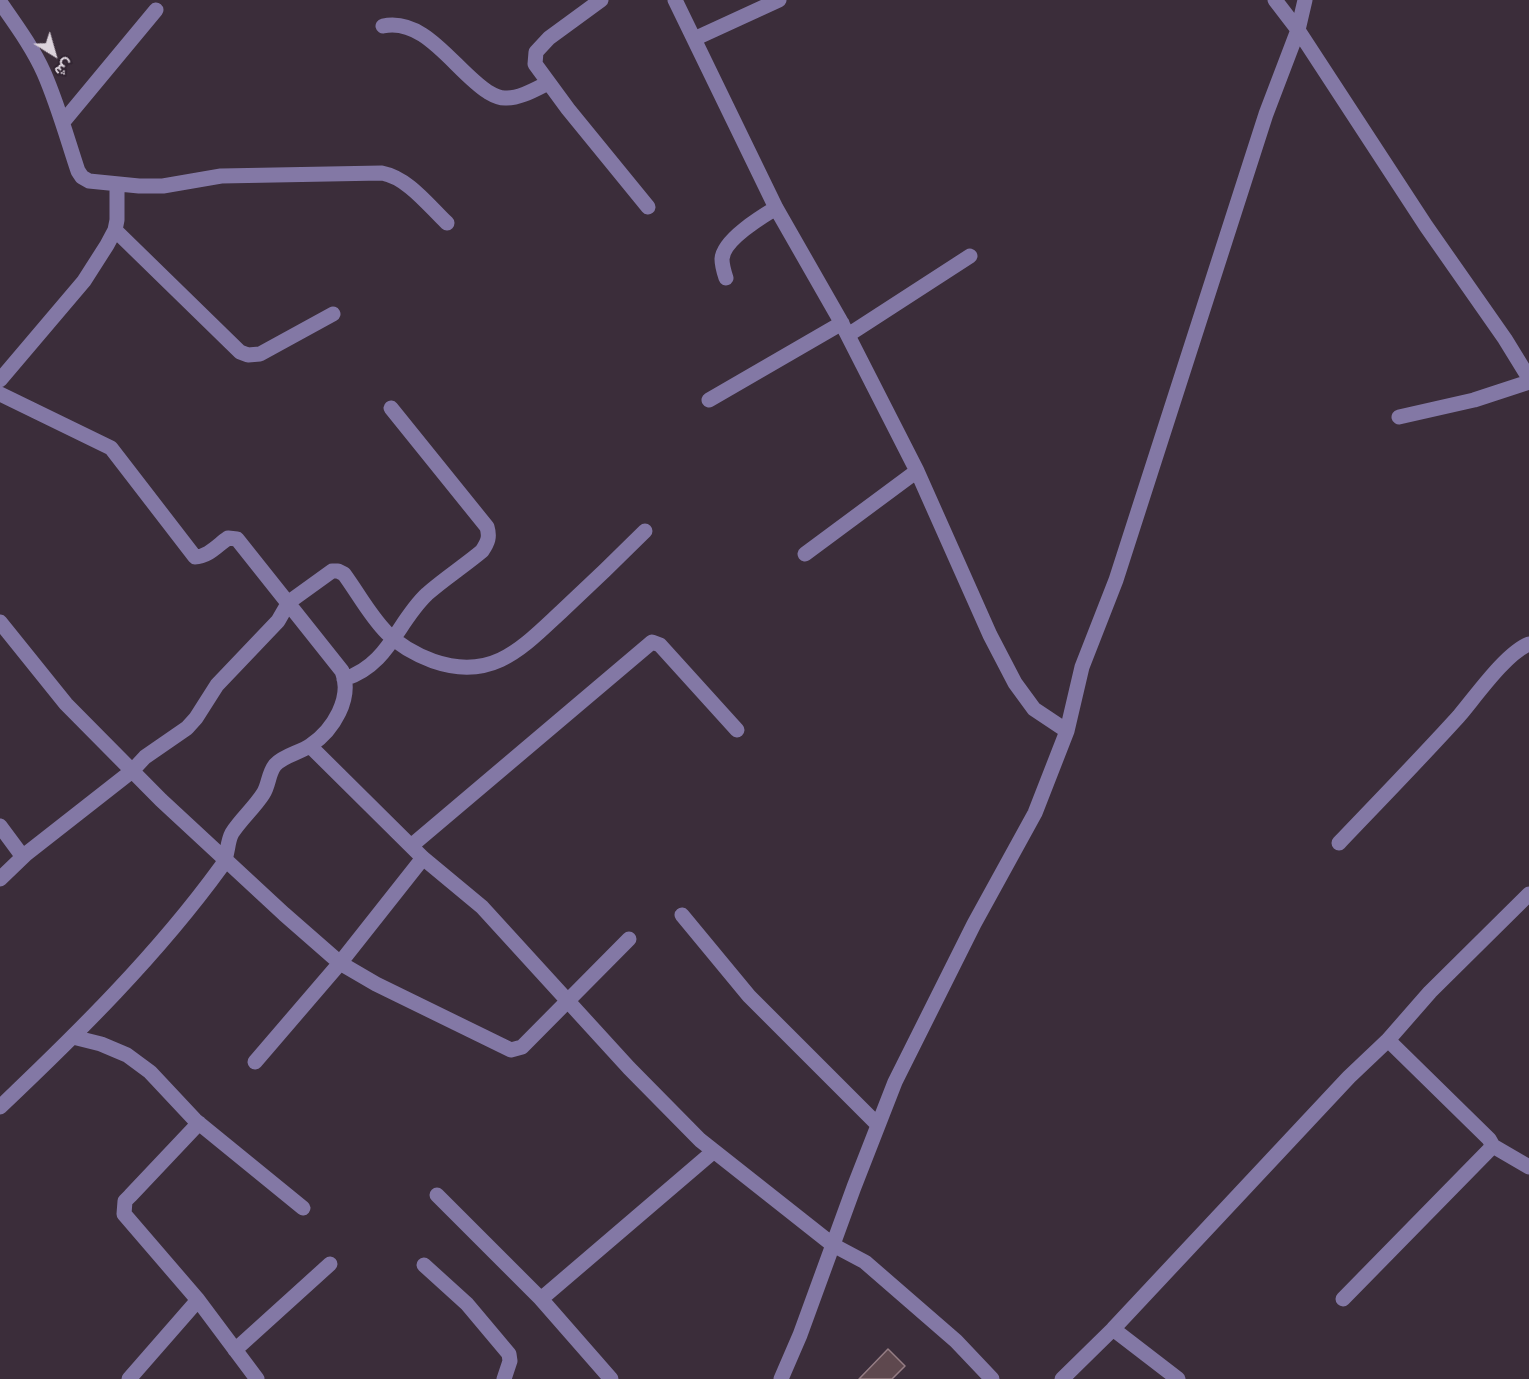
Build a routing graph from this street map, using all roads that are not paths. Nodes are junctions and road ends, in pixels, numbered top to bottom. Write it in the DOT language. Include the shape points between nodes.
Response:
graph roads {
  1 [pos="601,0"];
  2 [pos="675,0"];
  3 [pos="778,0"];
  4 [pos="1275,0"];
  5 [pos="1305,0"];
  6 [pos="0,2"];
  7 [pos="156,10"];
  8 [pos="383,26"];
  9 [pos="1298,30"];
  10 [pos="694,39"];
  11 [pos="548,84"];
  12 [pos="63,122"];
  13 [pos="117,184"];
  14 [pos="648,207"];
  15 [pos="776,208"];
  16 [pos="447,223"];
  17 [pos="115,230"];
  18 [pos="970,256"];
  19 [pos="726,278"];
  20 [pos="333,314"];
  21 [pos="845,329"];
  22 [pos="0,380"];
  23 [pos="1529,380"];
  24 [pos="0,394"];
  25 [pos="709,400"];
  26 [pos="391,408"];
  27 [pos="1399,417"];
  28 [pos="917,471"];
  29 [pos="645,531"];
  30 [pos="805,554"];
  31 [pos="289,602"];
  32 [pos="0,622"];
  33 [pos="395,639"];
  34 [pos="1529,644"];
  35 [pos="344,679"];
  36 [pos="737,730"];
  37 [pos="1067,731"];
  38 [pos="310,746"];
  39 [pos="132,771"];
  40 [pos="0,826"];
  41 [pos="1339,843"];
  42 [pos="411,846"];
  43 [pos="23,857"];
  44 [pos="423,858"];
  45 [pos="226,861"];
  46 [pos="0,879"];
  47 [pos="1529,894"];
  48 [pos="682,915"];
  49 [pos="629,939"];
  50 [pos="340,963"];
  51 [pos="567,1002"];
  52 [pos="73,1036"];
  53 [pos="1388,1040"];
  54 [pos="255,1062"];
  55 [pos="0,1107"];
  56 [pos="199,1123"];
  57 [pos="878,1125"];
  58 [pos="1493,1146"];
  59 [pos="714,1151"];
  60 [pos="1529,1167"];
  61 [pos="437,1195"];
  62 [pos="303,1208"];
  63 [pos="833,1245"];
  64 [pos="330,1264"];
  65 [pos="424,1265"];
  66 [pos="541,1299"];
  67 [pos="1343,1299"];
  68 [pos="198,1300"];
  69 [pos="1113,1329"];
  70 [pos="235,1350"];
  71 [pos="129,1379"];
  72 [pos="257,1379"];
  73 [pos="504,1379"];
  74 [pos="611,1379"];
  75 [pos="781,1379"];
  76 [pos="992,1379"];
  77 [pos="1062,1379"];
  78 [pos="1178,1379"];
  1 -- 11 [label="street" via="536,52 535,64"];
  2 -- 10 [label="street"];
  3 -- 10 [label="street"];
  4 -- 9 [label="street"];
  5 -- 9 [label="street"];
  6 -- 12 [label="street" via="44,71"];
  7 -- 12 [label="street"];
  8 -- 11 [label="street" via="395,24 428,38 469,79 503,99"];
  9 -- 23 [label="street"];
  9 -- 37 [label="street" via="1266,114 1116,580 1082,668"];
  10 -- 15 [label="street"];
  11 -- 14 [label="street"];
  12 -- 13 [label="street" via="82,177"];
  13 -- 16 [label="street" via="163,186 221,176 382,173 394,176"];
  13 -- 17 [label="street"];
  15 -- 19 [label="street" via="729,244 722,259"];
  15 -- 21 [label="street"];
  17 -- 20 [label="street" via="240,352 260,354"];
  17 -- 22 [label="street" via="84,281"];
  18 -- 21 [label="street"];
  21 -- 25 [label="street"];
  21 -- 28 [label="street"];
  23 -- 27 [label="street" via="1474,400"];
  24 -- 31 [label="street" via="111,448 195,557 207,554 228,538 237,539"];
  26 -- 33 [label="street" via="487,526 490,535 482,551 418,604"];
  28 -- 30 [label="street"];
  28 -- 37 [label="street" via="1015,683 1034,709"];
  29 -- 33 [label="street" via="534,638 513,654 488,665 475,669 443,664 415,653"];
  31 -- 33 [label="street" via="332,571 338,571 379,625"];
  31 -- 35 [label="street" via="342,671"];
  31 -- 39 [label="street" via="278,621 217,685 187,728 145,757"];
  32 -- 39 [label="street" via="66,704"];
  33 -- 35 [label="street" via="366,669"];
  34 -- 41 [label="street" via="1505,662"];
  35 -- 38 [label="street" via="340,709 329,728"];
  36 -- 42 [label="street" via="660,645 652,642"];
  37 -- 57 [label="street" via="1035,813 974,924 895,1082"];
  38 -- 42 [label="street"];
  38 -- 45 [label="street" via="274,766 263,794 231,835"];
  39 -- 43 [label="street"];
  39 -- 45 [label="street"];
  40 -- 43 [label="street"];
  42 -- 44 [label="street"];
  43 -- 46 [label="street"];
  44 -- 50 [label="street"];
  44 -- 51 [label="street" via="482,907"];
  45 -- 50 [label="street"];
  45 -- 52 [label="street" via="141,964"];
  47 -- 53 [label="street" via="1430,992"];
  48 -- 57 [label="street" via="750,996"];
  49 -- 51 [label="street"];
  50 -- 51 [label="street" via="511,1050 522,1047"];
  50 -- 54 [label="street"];
  51 -- 59 [label="street"];
  52 -- 55 [label="street"];
  52 -- 56 [label="street" via="127,1055 150,1072"];
  53 -- 58 [label="street"];
  53 -- 69 [label="street"];
  56 -- 62 [label="street"];
  56 -- 68 [label="street" via="130,1196 123,1209 126,1218"];
  57 -- 63 [label="street"];
  58 -- 60 [label="street"];
  58 -- 67 [label="street"];
  59 -- 63 [label="street"];
  59 -- 66 [label="street"];
  61 -- 66 [label="street"];
  63 -- 75 [label="street"];
  63 -- 76 [label="street" via="865,1262"];
  64 -- 70 [label="street"];
  65 -- 73 [label="street" via="467,1304 509,1354"];
  66 -- 74 [label="street"];
  68 -- 70 [label="street"];
  68 -- 71 [label="street"];
  69 -- 77 [label="street"];
  69 -- 78 [label="street"];
  70 -- 72 [label="street"];
}
